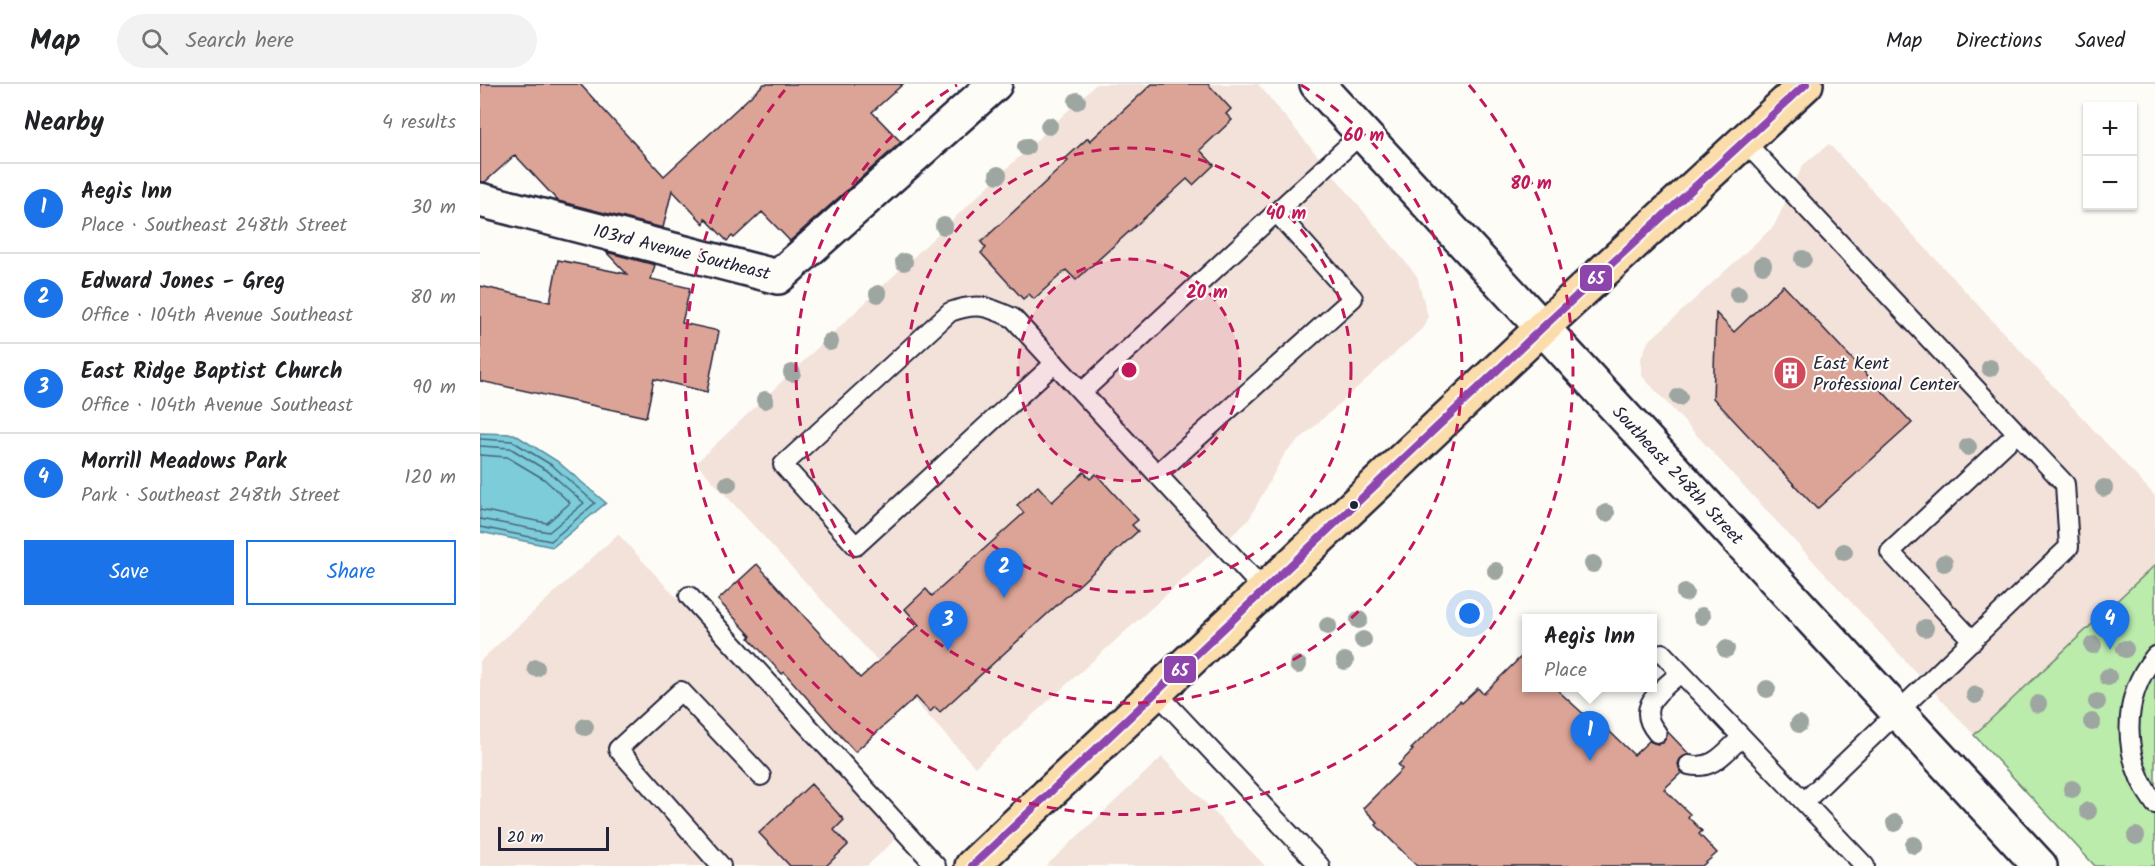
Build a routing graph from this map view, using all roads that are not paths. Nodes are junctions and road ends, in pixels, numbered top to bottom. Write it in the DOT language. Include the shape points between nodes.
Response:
graph roads {
  1 [pos="995,84"];
  2 [pos="1317,84"];
  3 [pos="1806,84"];
  4 [pos="1362,133"];
  5 [pos="1743,141"];
  6 [pos="480,200"];
  7 [pos="1276,212"];
  8 [pos="1542,328"];
  9 [pos="1055,363"];
  10 [pos="1082,392"];
  11 [pos="2017,433"];
  12 [pos="1157,474"];
  13 [pos="1264,590"];
  14 [pos="689,596"];
  15 [pos="1973,641"];
  16 [pos="1662,653"];
  17 [pos="2155,656"];
  18 [pos="1680,673"];
  19 [pos="1156,692"];
  20 [pos="1899,713"];
  21 [pos="1657,733"];
  22 [pos="1742,737"];
  23 [pos="1689,765"];
  24 [pos="761,776"];
  25 [pos="1804,802"];
  26 [pos="2155,804"];
  27 [pos="721,866"];
  28 [pos="936,866"];
  29 [pos="972,866"];
  30 [pos="1320,866"];
  31 [pos="1865,866"];
  32 [pos="2040,866"];
  1 -- 6 [label="street, 103rd Avenue Southeast" via="778,277"];
  2 -- 4 [label="street, Southeast 248th Street"];
  3 -- 5 [label="main road"];
  4 -- 7 [label="lane"];
  4 -- 8 [label="street, Southeast 248th Street"];
  5 -- 8 [label="main road"];
  5 -- 11 [label="lane"];
  7 -- 10 [label="lane"];
  7 -- 12 [label="lane" via="1353,298"];
  8 -- 13 [label="main road"];
  8 -- 20 [label="street, Southeast 248th Street"];
  9 -- 9 [label="lane" via="1013,318 986,305 966,306 950,312 783,465 856,546"];
  9 -- 10 [label="lane"];
  10 -- 12 [label="lane"];
  11 -- 15 [label="lane" via="2065,484 2069,547"];
  11 -- 15 [label="lane" via="1890,552"];
  12 -- 13 [label="lane"];
  13 -- 19 [label="main road"];
  14 -- 28 [label="lane"];
  15 -- 20 [label="lane"];
  16 -- 18 [label="lane"];
  17 -- 26 [label="lane" via="2143,670 2132,699 2128,729 2134,765"];
  18 -- 21 [label="lane" via="1652,700 1646,714"];
  18 -- 22 [label="lane"];
  19 -- 29 [label="main road"];
  19 -- 30 [label="lane"];
  20 -- 25 [label="lane"];
  20 -- 32 [label="street, Southeast 248th Street"];
  22 -- 23 [label="lane" via="1712,764 1701,768"];
  22 -- 25 [label="lane"];
  24 -- 27 [label="lane" via="681,691 618,750"];
  25 -- 31 [label="lane"];
}
